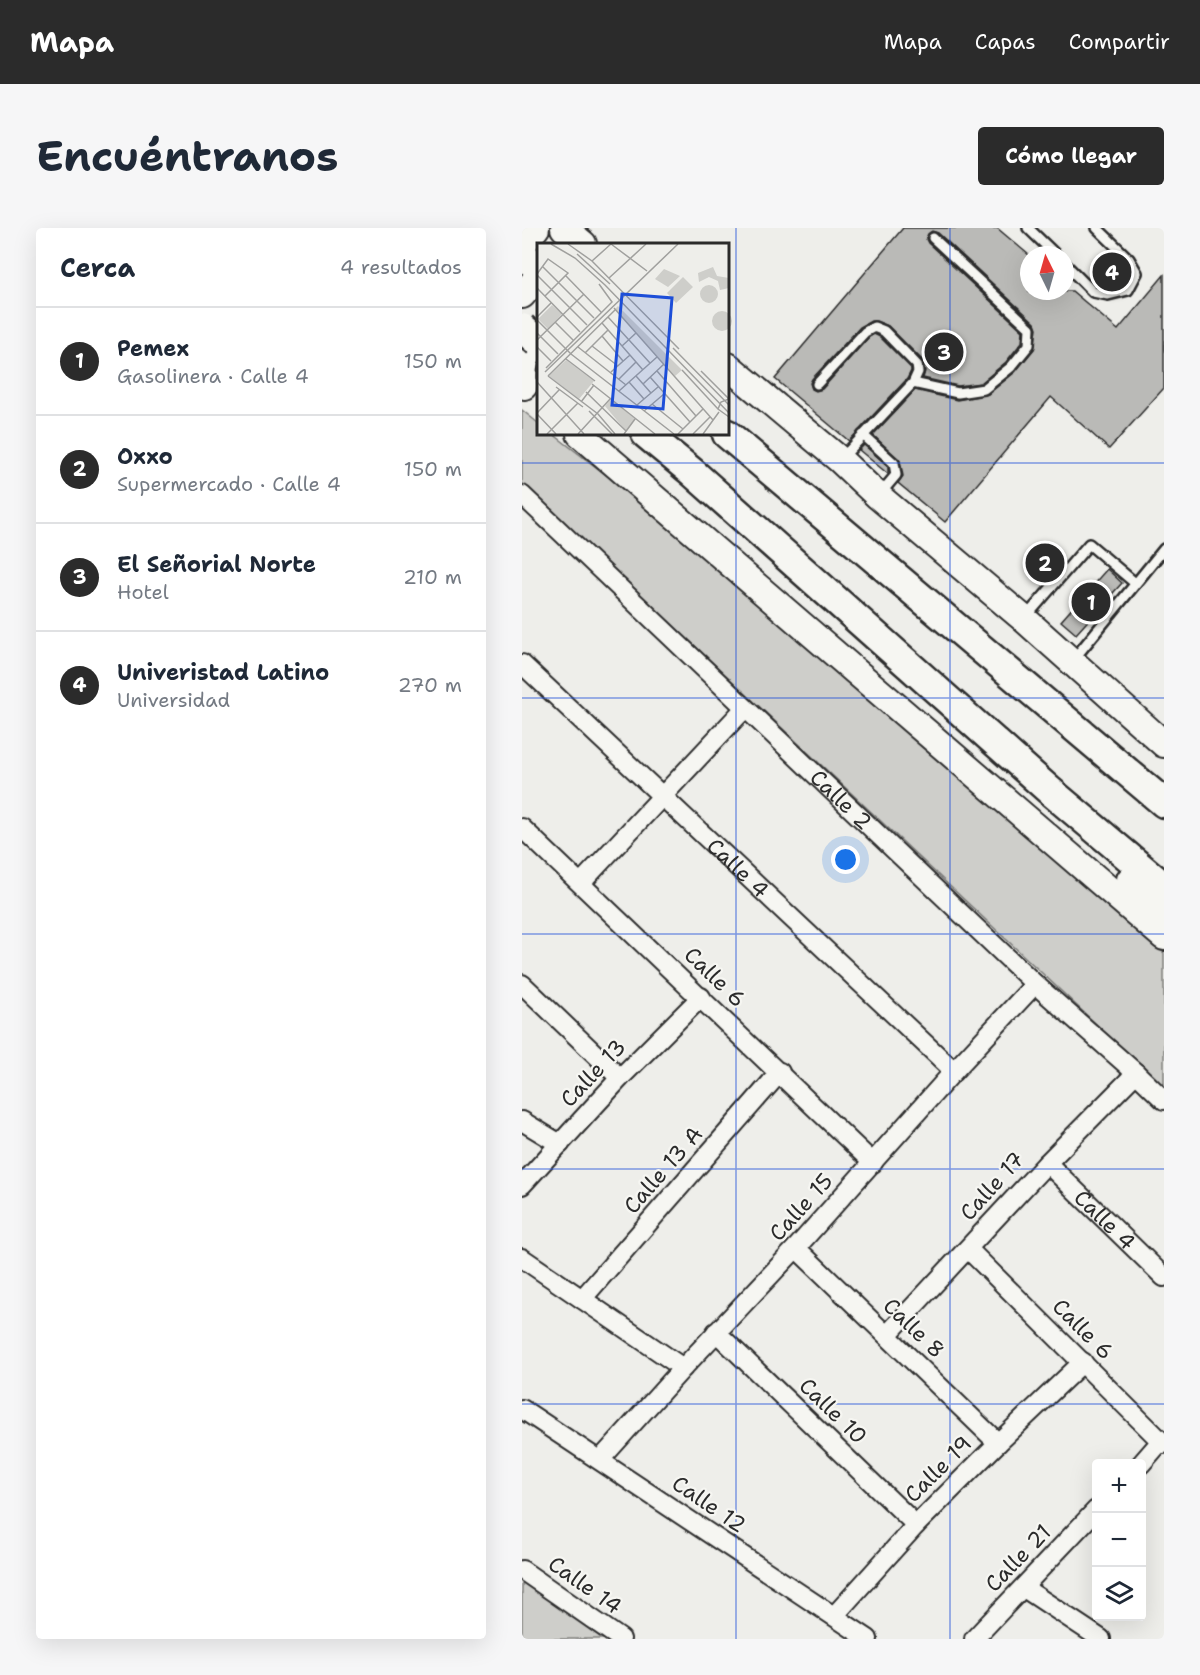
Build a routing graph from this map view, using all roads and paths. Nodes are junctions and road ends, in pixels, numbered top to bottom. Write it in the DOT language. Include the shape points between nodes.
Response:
graph roads {
  1 [pos="536,228"];
  2 [pos="1028,228"];
  3 [pos="1097,228"];
  4 [pos="933,238"];
  5 [pos="522,245"];
  6 [pos="1047,246"];
  7 [pos="522,254"];
  8 [pos="537,267"];
  9 [pos="1074,273"];
  10 [pos="537,278"];
  11 [pos="522,295"];
  12 [pos="522,328"];
  13 [pos="537,340"];
  14 [pos="537,342"];
  15 [pos="729,367"];
  16 [pos="913,383"];
  17 [pos="817,384"];
  18 [pos="527,390"];
  19 [pos="581,435"];
  20 [pos="647,435"];
  21 [pos="729,435"];
  22 [pos="863,435"];
  23 [pos="840,460"];
  24 [pos="522,495"];
  25 [pos="878,496"];
  26 [pos="1164,549"];
  27 [pos="1135,583"];
  28 [pos="1024,620"];
  29 [pos="1072,662"];
  30 [pos="522,663"];
  31 [pos="745,708"];
  32 [pos="1164,744"];
  33 [pos="1125,770"];
  34 [pos="1048,790"];
  35 [pos="1164,791"];
  36 [pos="663,797"];
  37 [pos="1164,803"];
  38 [pos="522,828"];
  39 [pos="581,883"];
  40 [pos="1164,887"];
  41 [pos="1164,912"];
  42 [pos="1164,937"];
  43 [pos="522,984"];
  44 [pos="1035,984"];
  45 [pos="701,997"];
  46 [pos="954,1071"];
  47 [pos="780,1072"];
  48 [pos="1136,1073"];
  49 [pos="620,1078"];
  50 [pos="1164,1100"];
  51 [pos="522,1121"];
  52 [pos="560,1144"];
  53 [pos="873,1163"];
  54 [pos="1047,1163"];
  55 [pos="522,1185"];
  56 [pos="796,1248"];
  57 [pos="968,1249"];
  58 [pos="522,1258"];
  59 [pos="1164,1277"];
  60 [pos="582,1299"];
  61 [pos="716,1332"];
  62 [pos="887,1335"];
  63 [pos="1083,1362"];
  64 [pos="683,1368"];
  65 [pos="522,1409"];
  66 [pos="1163,1442"];
  67 [pos="998,1443"];
  68 [pos="1146,1459"];
  69 [pos="600,1460"];
  70 [pos="1093,1513"];
  71 [pos="916,1525"];
  72 [pos="522,1570"];
  73 [pos="1024,1588"];
  74 [pos="834,1616"];
  75 [pos="621,1639"];
  76 [pos="868,1639"];
  77 [pos="974,1639"];
  78 [pos="1101,1639"];
  1 -- 5 [label="main road"];
  2 -- 6 [label="lane"];
  3 -- 9 [label="lane" via="1129,259 1137,273 1128,290 1108,296 1093,292"];
  4 -- 16 [label="lane" via="1030,328 1029,345 1011,367 984,389 958,393"];
  7 -- 8 [label="highway"];
  10 -- 11 [label="main road"];
  12 -- 13 [label="highway, bridge"];
  14 -- 18 [label="main road" via="523,363"];
  15 -- 23 [label="main road"];
  16 -- 17 [label="lane" via="917,365 884,331 874,327"];
  16 -- 22 [label="lane"];
  19 -- 42 [label="main road"];
  20 -- 34 [label="highway"];
  21 -- 33 [label="highway"];
  22 -- 23 [label="lane"];
  22 -- 25 [label="lane" via="894,463 896,476"];
  23 -- 25 [label="main road"];
  24 -- 31 [label="street, Calle 2"];
  25 -- 28 [label="main road"];
  26 -- 27 [label="lane"];
  27 -- 28 [label="lane" via="1089,544"];
  27 -- 29 [label="lane"];
  28 -- 29 [label="main road"];
  29 -- 32 [label="main road"];
  30 -- 36 [label="street, Calle 4"];
  31 -- 36 [label="street"];
  31 -- 44 [label="street, Calle 2"];
  33 -- 35 [label="highway"];
  33 -- 37 [label="highway"];
  34 -- 40 [label="highway"];
  34 -- 41 [label="highway" via="1112,862"];
  36 -- 39 [label="street"];
  36 -- 46 [label="street, Calle 4"];
  38 -- 39 [label="street, Calle 6"];
  39 -- 45 [label="street, Calle 6"];
  43 -- 49 [label="street"];
  44 -- 46 [label="street, Calle 15"];
  44 -- 48 [label="street, Calle 2"];
  45 -- 47 [label="street, Calle 6"];
  45 -- 49 [label="street, Calle 13"];
  46 -- 53 [label="street, Calle 15"];
  47 -- 53 [label="street, Calle 6"];
  47 -- 60 [label="street, Calle 13 A"];
  48 -- 50 [label="street, Calle 2"];
  48 -- 54 [label="street, Calle 17"];
  49 -- 52 [label="street, Calle 13"];
  51 -- 52 [label="street"];
  52 -- 55 [label="street, Calle 13"];
  53 -- 56 [label="street, Calle 15"];
  54 -- 57 [label="street, Calle 17"];
  54 -- 59 [label="street, Calle 4"];
  56 -- 61 [label="street, Calle 15"];
  56 -- 62 [label="street, Calle 8"];
  57 -- 62 [label="street, Calle 17"];
  57 -- 63 [label="street, Calle 6"];
  58 -- 60 [label="street"];
  60 -- 64 [label="street"];
  61 -- 64 [label="street, Calle 15"];
  61 -- 71 [label="street, Calle 10"];
  62 -- 67 [label="street, Calle 8"];
  63 -- 66 [label="street, Calle 6"];
  63 -- 67 [label="street, Calle 19"];
  64 -- 69 [label="street, Calle 15"];
  65 -- 69 [label="street, Calle 12"];
  66 -- 68 [label="street"];
  67 -- 71 [label="street, Calle 19"];
  69 -- 74 [label="street, Calle 12"];
  70 -- 73 [label="street, Calle 21"];
  71 -- 74 [label="street, Calle 19"];
  72 -- 75 [label="street, Calle 14"];
  73 -- 77 [label="street, Calle 21"];
  73 -- 78 [label="street"];
  74 -- 76 [label="street, Calle 12"];
}
